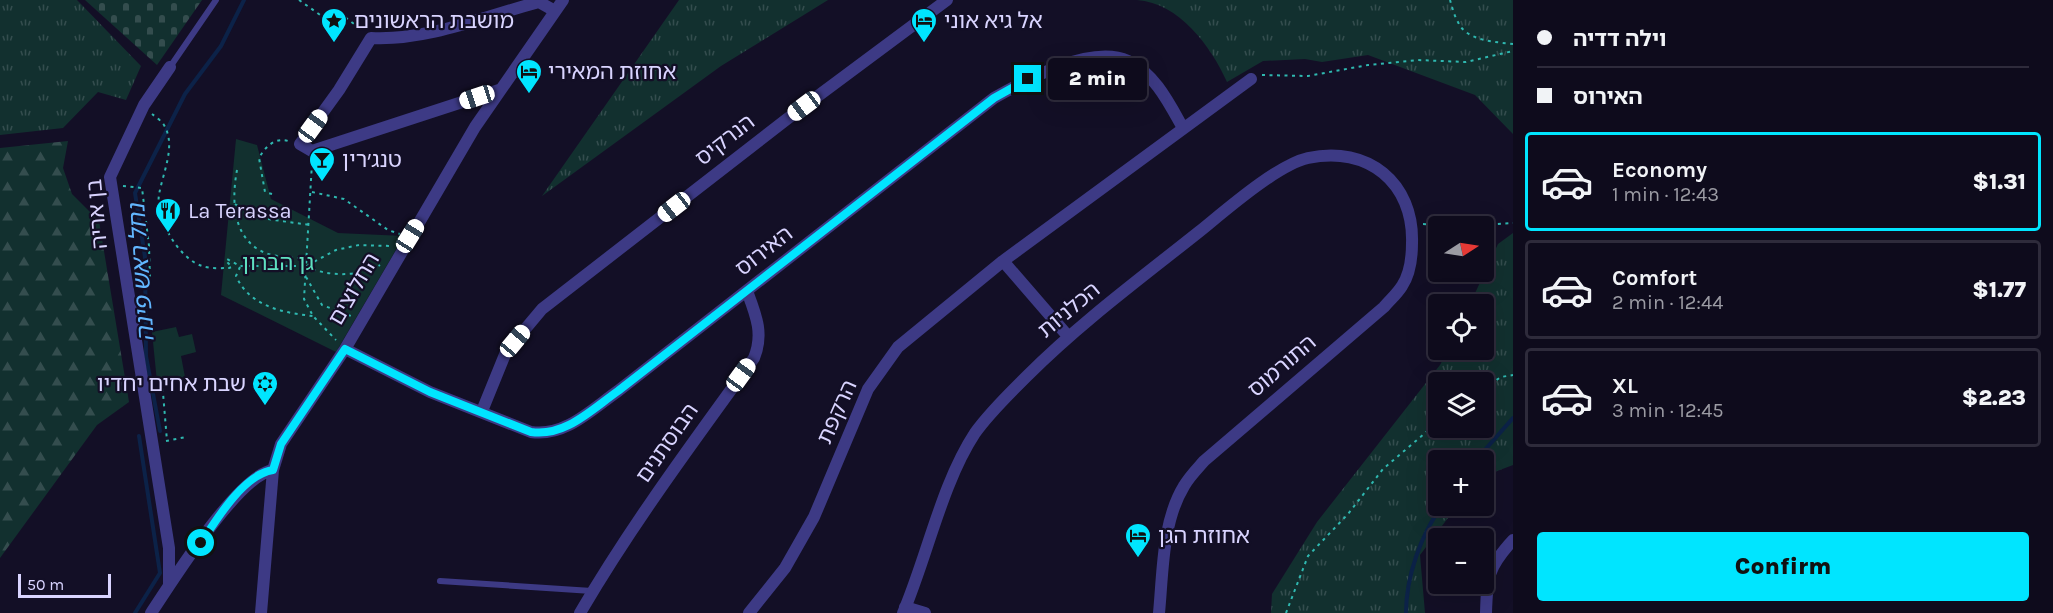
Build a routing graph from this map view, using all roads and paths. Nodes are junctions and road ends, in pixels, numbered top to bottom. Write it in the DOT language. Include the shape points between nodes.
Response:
graph roads {
  1 [pos="216,0"];
  2 [pos="299,0"];
  3 [pos="563,0"];
  4 [pos="947,0"];
  5 [pos="1450,0"];
  6 [pos="555,10"];
  7 [pos="371,38"];
  8 [pos="1513,44"];
  9 [pos="1513,51"];
  10 [pos="170,67"];
  11 [pos="1251,79"];
  12 [pos="499,90"];
  13 [pos="144,105"];
  14 [pos="1183,128"];
  15 [pos="300,144"];
  16 [pos="312,151"];
  17 [pos="1371,165"];
  18 [pos="237,171"];
  19 [pos="129,187"];
  20 [pos="312,192"];
  21 [pos="272,194"];
  22 [pos="235,204"];
  23 [pos="1513,223"];
  24 [pos="1413,224"];
  25 [pos="310,225"];
  26 [pos="410,236"];
  27 [pos="393,247"];
  28 [pos="306,259"];
  29 [pos="1003,261"];
  30 [pos="240,266"];
  31 [pos="306,266"];
  32 [pos="377,272"];
  33 [pos="306,277"];
  34 [pos="138,281"];
  35 [pos="747,291"];
  36 [pos="356,308"];
  37 [pos="313,316"];
  38 [pos="1067,335"];
  39 [pos="345,349"];
  40 [pos="1513,375"];
  41 [pos="162,381"];
  42 [pos="1494,382"];
  43 [pos="482,411"];
  44 [pos="1428,431"];
  45 [pos="186,437"];
  46 [pos="167,441"];
  47 [pos="152,443"];
  48 [pos="273,470"];
  49 [pos="1513,540"];
  50 [pos="201,543"];
  51 [pos="169,548"];
  52 [pos="440,581"];
  53 [pos="169,585"];
  54 [pos="593,591"];
  55 [pos="904,610"];
  56 [pos="152,613"];
  57 [pos="261,613"];
  58 [pos="580,613"];
  59 [pos="749,613"];
  60 [pos="925,613"];
  61 [pos="1159,613"];
  62 [pos="1286,613"];
  63 [pos="1486,613"];
  1 -- 10 [label="lane"];
  2 -- 7 [label="path" via="333,24 342,14"];
  3 -- 6 [label="street, החלוצים"];
  4 -- 43 [label="street, הנרקיס" via="786,118 542,309 506,352"];
  5 -- 8 [label="path" via="1458,25 1472,35"];
  6 -- 7 [label="street" via="539,2 392,39"];
  6 -- 12 [label="street, החלוצים"];
  7 -- 15 [label="street"];
  9 -- 11 [label="path" via="1466,62 1418,60 1308,76 1265,74"];
  10 -- 13 [label="street, בן אריה"];
  11 -- 14 [label="street, הרקפת"];
  12 -- 16 [label="street"];
  12 -- 26 [label="street, החלוצים"];
  13 -- 30 [label="path" via="166,127 168,158 158,196 168,234 185,255 201,266 232,267 227,259"];
  13 -- 47 [label="street, בן אריה" via="110,177"];
  14 -- 29 [label="street, הרקפת"];
  14 -- 35 [label="street, האירוס" via="1164,94 1145,73 1127,61 1109,57 1057,68 994,98"];
  15 -- 16 [label="street"];
  15 -- 21 [label="path" via="282,139 265,147 259,158 265,192"];
  16 -- 20 [label="path"];
  17 -- 24 [label="street, התורמוס" via="1392,180 1405,198"];
  17 -- 38 [label="street, הכלניות" via="1326,156 1307,158 1289,166 1242,198"];
  18 -- 22 [label="path"];
  19 -- 34 [label="path" via="142,188 149,246 150,279"];
  20 -- 25 [label="path"];
  20 -- 26 [label="path" via="344,199 388,230"];
  22 -- 25 [label="path" via="253,217"];
  22 -- 28 [label="path" via="238,226 257,249"];
  23 -- 24 [label="path"];
  24 -- 61 [label="street, התורמוס" via="1412,261 1402,286 1384,307 1204,461 1183,487 1172,513"];
  25 -- 28 [label="path"];
  26 -- 39 [label="street, החלוצים"];
  27 -- 31 [label="path" via="358,245 336,250"];
  28 -- 31 [label="path"];
  29 -- 38 [label="street"];
  29 -- 59 [label="street, הרקפת" via="898,347 874,380 814,517 785,568"];
  30 -- 31 [label="path"];
  30 -- 37 [label="path" via="236,276 242,290 278,312"];
  31 -- 32 [label="path" via="320,273 370,272 383,264"];
  31 -- 33 [label="path"];
  33 -- 36 [label="path" via="322,305 351,316"];
  33 -- 37 [label="path" via="304,299"];
  35 -- 43 [label="street, האירוס" via="618,391 558,431 531,432"];
  35 -- 54 [label="street, הבוסתנים" via="759,323 760,344 754,358 677,463"];
  37 -- 39 [label="path"];
  38 -- 55 [label="street, הכלניות" via="974,434 958,466"];
  39 -- 43 [label="street, האירוס" via="430,392"];
  39 -- 48 [label="street, החלוצים" via="281,444"];
  40 -- 42 [label="path"];
  41 -- 46 [label="path"];
  44 -- 62 [label="path" via="1383,469 1308,556"];
  45 -- 46 [label="path"];
  46 -- 47 [label="path"];
  47 -- 51 [label="street, בן אריה"];
  48 -- 50 [label="street" via="257,475 226,506"];
  48 -- 57 [label="street, החלוצים"];
  49 -- 63 [label="street" via="1499,555 1487,579"];
  50 -- 51 [label="street" via="183,554"];
  50 -- 53 [label="street"];
  51 -- 53 [label="street, בן אריה"];
  52 -- 54 [label="lane"];
  53 -- 56 [label="street"];
  54 -- 58 [label="street, הבוסתנים"];
  55 -- 60 [label="street"];
}
